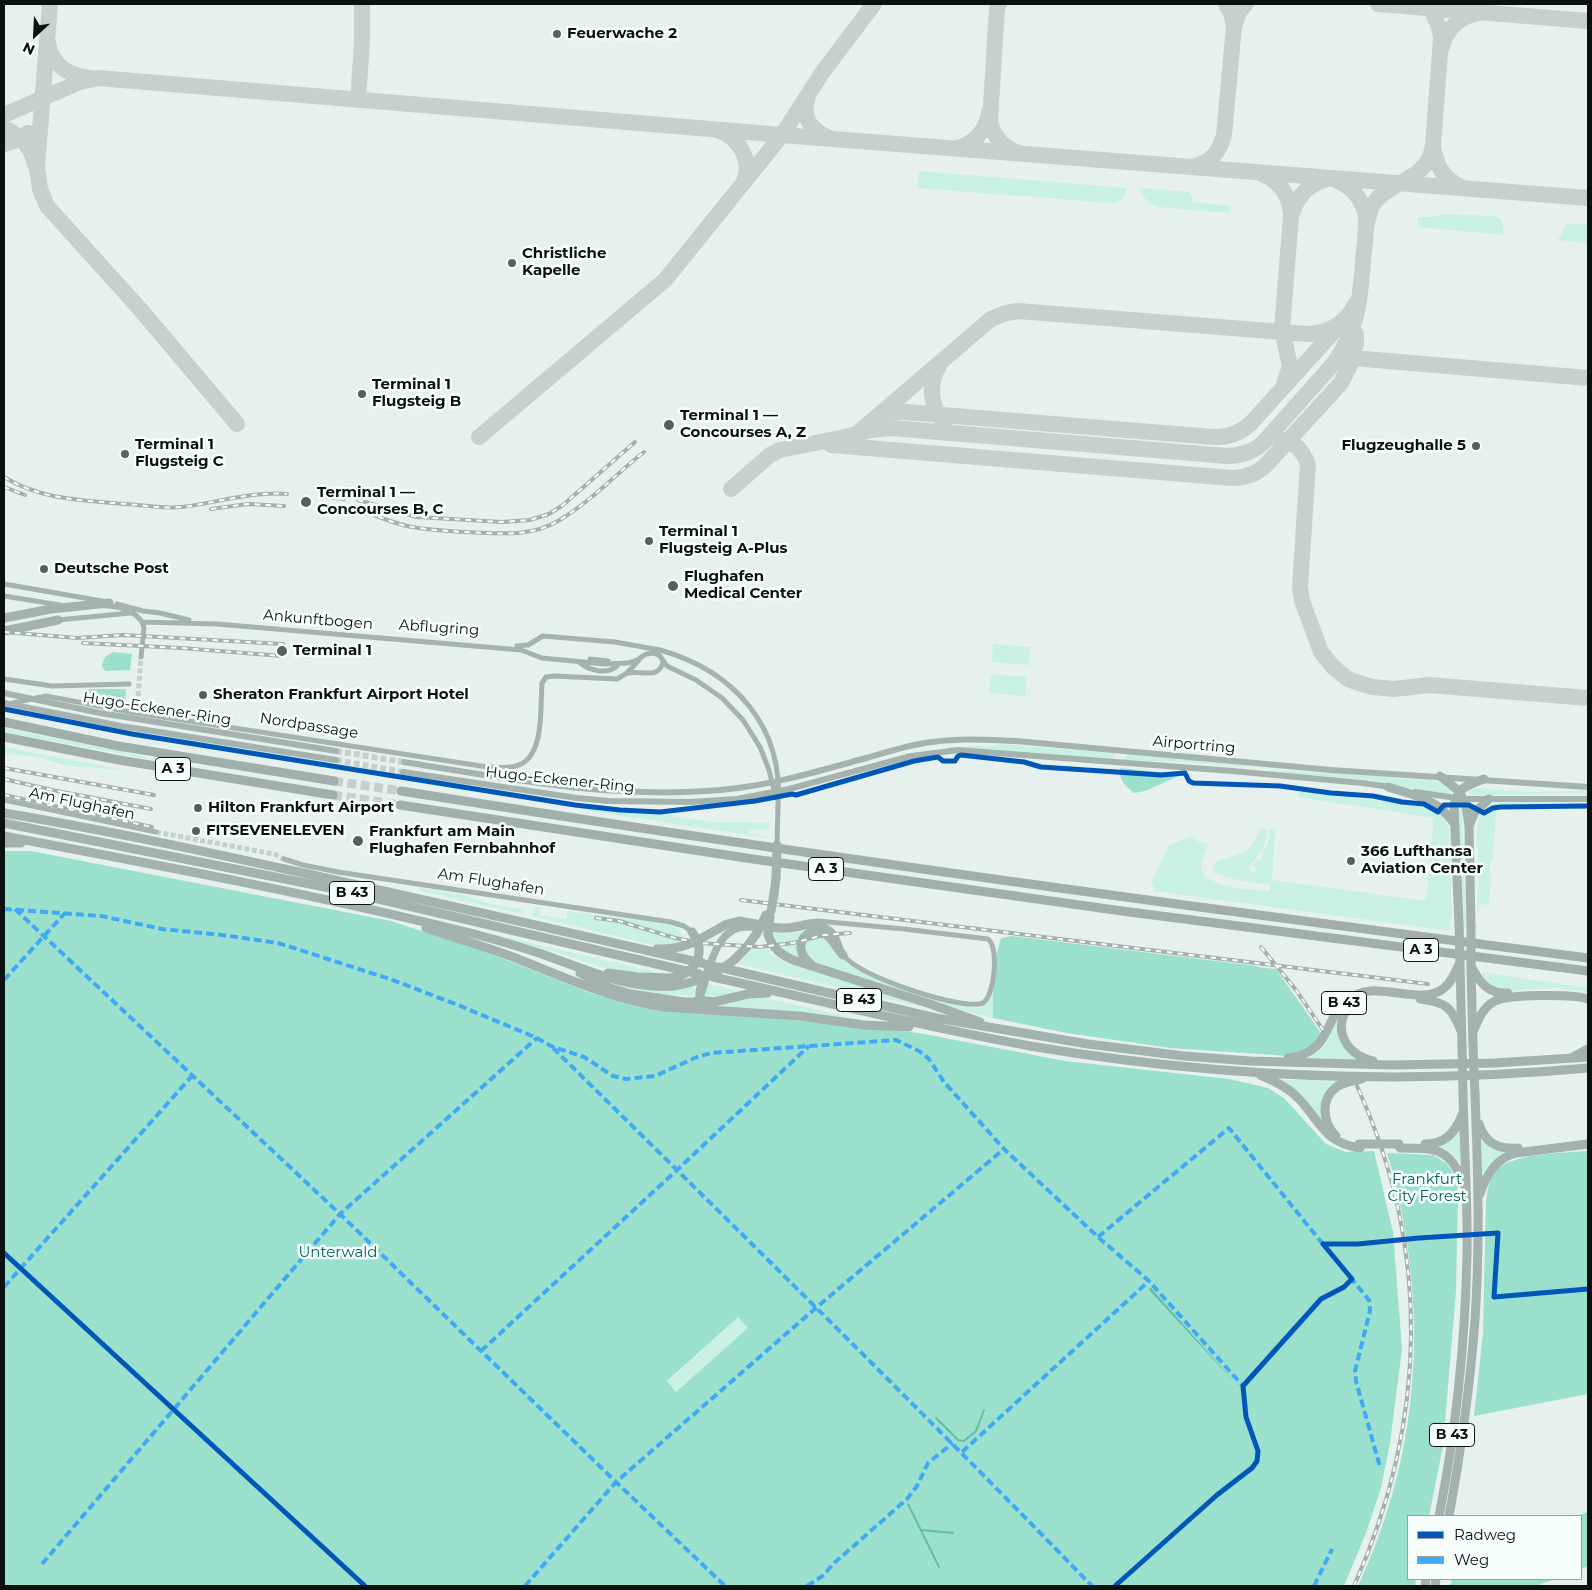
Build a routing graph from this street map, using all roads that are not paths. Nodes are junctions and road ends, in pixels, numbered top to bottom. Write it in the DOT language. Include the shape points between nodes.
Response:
graph roads {
  1 [pos="4,584"];
  2 [pos="4,596"];
  3 [pos="109,603"];
  4 [pos="130,613"];
  5 [pos="4,618"];
  6 [pos="58,620"];
  7 [pos="142,622"];
  8 [pos="4,630"];
  9 [pos="141,655"];
  10 [pos="640,658"];
  11 [pos="663,662"];
  12 [pos="627,673"];
  13 [pos="4,679"];
  14 [pos="129,684"];
  15 [pos="4,693"];
  16 [pos="30,699"];
  17 [pos="6,703"];
  18 [pos="140,703"];
  19 [pos="160,715"];
  20 [pos="4,722"];
  21 [pos="4,737"];
  22 [pos="336,751"];
  23 [pos="336,760"];
  24 [pos="404,762"];
  25 [pos="403,772"];
  26 [pos="801,776"];
  27 [pos="1440,776"];
  28 [pos="1484,779"];
  29 [pos="334,781"];
  30 [pos="803,786"];
  31 [pos="1388,787"];
  32 [pos="1588,787"];
  33 [pos="401,791"];
  34 [pos="333,795"];
  35 [pos="1460,796"];
  36 [pos="1588,799"];
  37 [pos="4,800"];
  38 [pos="1489,800"];
  39 [pos="400,805"];
  40 [pos="778,806"];
  41 [pos="4,813"];
  42 [pos="4,823"];
  43 [pos="1454,824"];
  44 [pos="1469,826"];
  45 [pos="156,832"];
  46 [pos="4,836"];
  47 [pos="4,843"];
  48 [pos="41,843"];
  49 [pos="777,845"];
  50 [pos="284,858"];
  51 [pos="770,908"];
  52 [pos="394,915"];
  53 [pos="757,929"];
  54 [pos="692,932"];
  55 [pos="639,949"];
  56 [pos="843,955"];
  57 [pos="1588,958"];
  58 [pos="558,960"];
  59 [pos="819,968"];
  60 [pos="1588,971"];
  61 [pos="1457,976"];
  62 [pos="1474,976"];
  63 [pos="672,982"];
  64 [pos="785,994"];
  65 [pos="1588,994"];
  66 [pos="1588,999"];
  67 [pos="700,1000"];
  68 [pos="943,1029"];
  69 [pos="1003,1031"];
  70 [pos="1473,1032"];
  71 [pos="1462,1033"];
  72 [pos="1588,1049"];
  73 [pos="1588,1058"];
  74 [pos="1567,1060"];
  75 [pos="1250,1061"];
  76 [pos="1393,1065"];
  77 [pos="1578,1068"];
  78 [pos="1588,1068"];
  79 [pos="1251,1072"];
  80 [pos="1588,1072"];
  81 [pos="1372,1076"];
  82 [pos="1463,1112"];
  83 [pos="1476,1115"];
  84 [pos="1588,1142"];
  85 [pos="1360,1146"];
  86 [pos="1400,1146"];
  87 [pos="1467,1192"];
  88 [pos="1478,1202"];
  89 [pos="1439,1515"];
  90 [pos="1449,1515"];
  1 -- 3 [label="street, Abflugring"];
  2 -- 4 [label="street" via="79,607 120,607"];
  3 -- 5 [label="highway, bridge"];
  3 -- 40 [label="street, Abflugring, bridge" via="183,620 517,646 528,645 543,636 621,643 670,653 717,675 753,711 768,737 778,777"];
  4 -- 6 [label="street"];
  4 -- 7 [label="street"];
  6 -- 8 [label="highway"];
  7 -- 9 [label="street"];
  7 -- 10 [label="street, Ankunftbogen" via="223,625 521,650 542,658 578,662 619,664"];
  10 -- 11 [label="street, Ankunftbogen" via="655,653"];
  10 -- 12 [label="street"];
  11 -- 12 [label="street" via="655,673"];
  11 -- 40 [label="street, Ankunftbogen, bridge" via="708,687 743,720 760,747"];
  12 -- 19 [label="street, Nordpassage" via="614,680 546,677 542,683 536,749 525,763 513,767 481,766"];
  13 -- 14 [label="street" via="52,686"];
  15 -- 16 [label="street, Hugo-Eckener-Ring"];
  16 -- 17 [label="street, Nordpassage"];
  16 -- 19 [label="street, Nordpassage" via="46,696"];
  16 -- 22 [label="street, Hugo-Eckener-Ring" via="115,716"];
  17 -- 23 [label="street, Hugo-Eckener-Ring" via="122,726"];
  18 -- 19 [label="street" via="148,711"];
  20 -- 29 [label="highway, A 3" via="118,746"];
  21 -- 34 [label="highway, A 3" via="119,760"];
  24 -- 26 [label="street, Hugo-Eckener-Ring" via="578,788 633,792 738,788"];
  25 -- 30 [label="street, Hugo-Eckener-Ring" via="553,795 624,801 717,801"];
  26 -- 27 [label="street, Airportring" via="925,743 972,740"];
  27 -- 28 [label="street, Airportring"];
  27 -- 35 [label="highway"];
  28 -- 32 [label="street, Airportring"];
  28 -- 35 [label="highway" via="1465,786"];
  30 -- 31 [label="street, Airportring" via="911,756 958,750"];
  31 -- 35 [label="street, Airportring"];
  31 -- 43 [label="highway" via="1431,801"];
  33 -- 57 [label="highway, A 3" via="881,863"];
  35 -- 38 [label="street, Airportring"];
  35 -- 43 [label="highway, B 43"];
  35 -- 44 [label="highway, B 43"];
  36 -- 38 [label="street, Airportring"];
  37 -- 45 [label="street, Am Flughafen"];
  38 -- 44 [label="highway" via="1477,809"];
  39 -- 60 [label="highway, A 3" via="1122,912"];
  40 -- 49 [label="street, Ankunftbogen"];
  41 -- 55 [label="highway, B 43" via="256,863"];
  42 -- 64 [label="highway, B 43, bridge" via="340,890"];
  43 -- 61 [label="highway, B 43, bridge" via="1460,962"];
  44 -- 62 [label="highway, B 43, bridge" via="1471,966"];
  46 -- 48 [label="highway, B 43"];
  47 -- 48 [label="highway, B 43"];
  48 -- 52 [label="highway, B 43"];
  49 -- 51 [label="highway, bridge" via="776,878"];
  50 -- 54 [label="street, Am Flughafen" via="338,872 671,922"];
  51 -- 53 [label="highway, B 43, bridge"];
  51 -- 59 [label="highway, B 43, bridge" via="768,934 772,945 781,954"];
  52 -- 58 [label="highway, B 43" via="495,940"];
  52 -- 68 [label="highway, B 43" via="595,990 643,1004 799,1016 864,1025"];
  53 -- 55 [label="highway" via="739,921 682,948"];
  53 -- 56 [label="street" via="818,921 933,932 988,939 995,954 988,996 978,1004 957,1003 895,983 862,969"];
  53 -- 63 [label="highway, B 43, bridge" via="746,948 716,972 689,984"];
  53 -- 67 [label="street" via="735,927 722,936 701,983"];
  54 -- 63 [label="highway, bridge" via="699,948 696,963"];
  55 -- 69 [label="highway, B 43, bridge"];
  56 -- 59 [label="highway" via="826,934 809,933 802,941 800,952 805,960"];
  56 -- 67 [label="street" via="835,934 820,926 789,930 739,929 722,942"];
  58 -- 63 [label="highway, B 43" via="630,983 652,986"];
  58 -- 67 [label="highway" via="610,988 684,1002"];
  59 -- 69 [label="highway, B 43"];
  61 -- 71 [label="highway, B 43"];
  61 -- 75 [label="highway, B 43" via="1443,989 1431,994 1372,990 1358,993 1343,1004 1312,1051 1294,1058"];
  62 -- 65 [label="highway" via="1485,987 1498,993"];
  62 -- 70 [label="highway, B 43"];
  64 -- 67 [label="highway" via="748,994 714,1002"];
  64 -- 68 [label="highway, B 43"];
  66 -- 70 [label="highway, B 43" via="1565,996 1500,999 1485,1009"];
  68 -- 79 [label="highway, B 43" via="1092,1055"];
  69 -- 75 [label="highway, B 43" via="1141,1051"];
  70 -- 83 [label="highway, B 43, bridge"];
  71 -- 76 [label="highway, B 43" via="1451,1010 1435,1001 1378,994 1359,998 1349,1006 1343,1018 1345,1043 1362,1058"];
  71 -- 82 [label="highway, B 43, bridge"];
  72 -- 74 [label="highway, B 43"];
  73 -- 74 [label="highway, B 43"];
  74 -- 76 [label="highway, B 43"];
  75 -- 76 [label="highway, B 43"];
  77 -- 78 [label="highway, B 43"];
  77 -- 80 [label="highway, B 43"];
  77 -- 81 [label="highway, B 43" via="1442,1076"];
  79 -- 81 [label="highway, B 43"];
  79 -- 85 [label="highway" via="1294,1094 1331,1137 1345,1145"];
  81 -- 85 [label="highway, B 43" via="1337,1087 1326,1105 1325,1119 1331,1132"];
  82 -- 86 [label="highway" via="1455,1130 1441,1142"];
  82 -- 87 [label="highway, B 43"];
  83 -- 84 [label="highway, B 43" via="1484,1135 1492,1144 1502,1148"];
  83 -- 88 [label="highway, B 43"];
  84 -- 88 [label="highway, B 43" via="1506,1156 1490,1172"];
  85 -- 86 [label="highway, B 43, bridge"];
  86 -- 87 [label="highway" via="1430,1148 1442,1153 1456,1167"];
  87 -- 89 [label="highway, B 43" via="1462,1347 1453,1432"];
  88 -- 90 [label="highway, B 43" via="1473,1334 1465,1417"];
}
